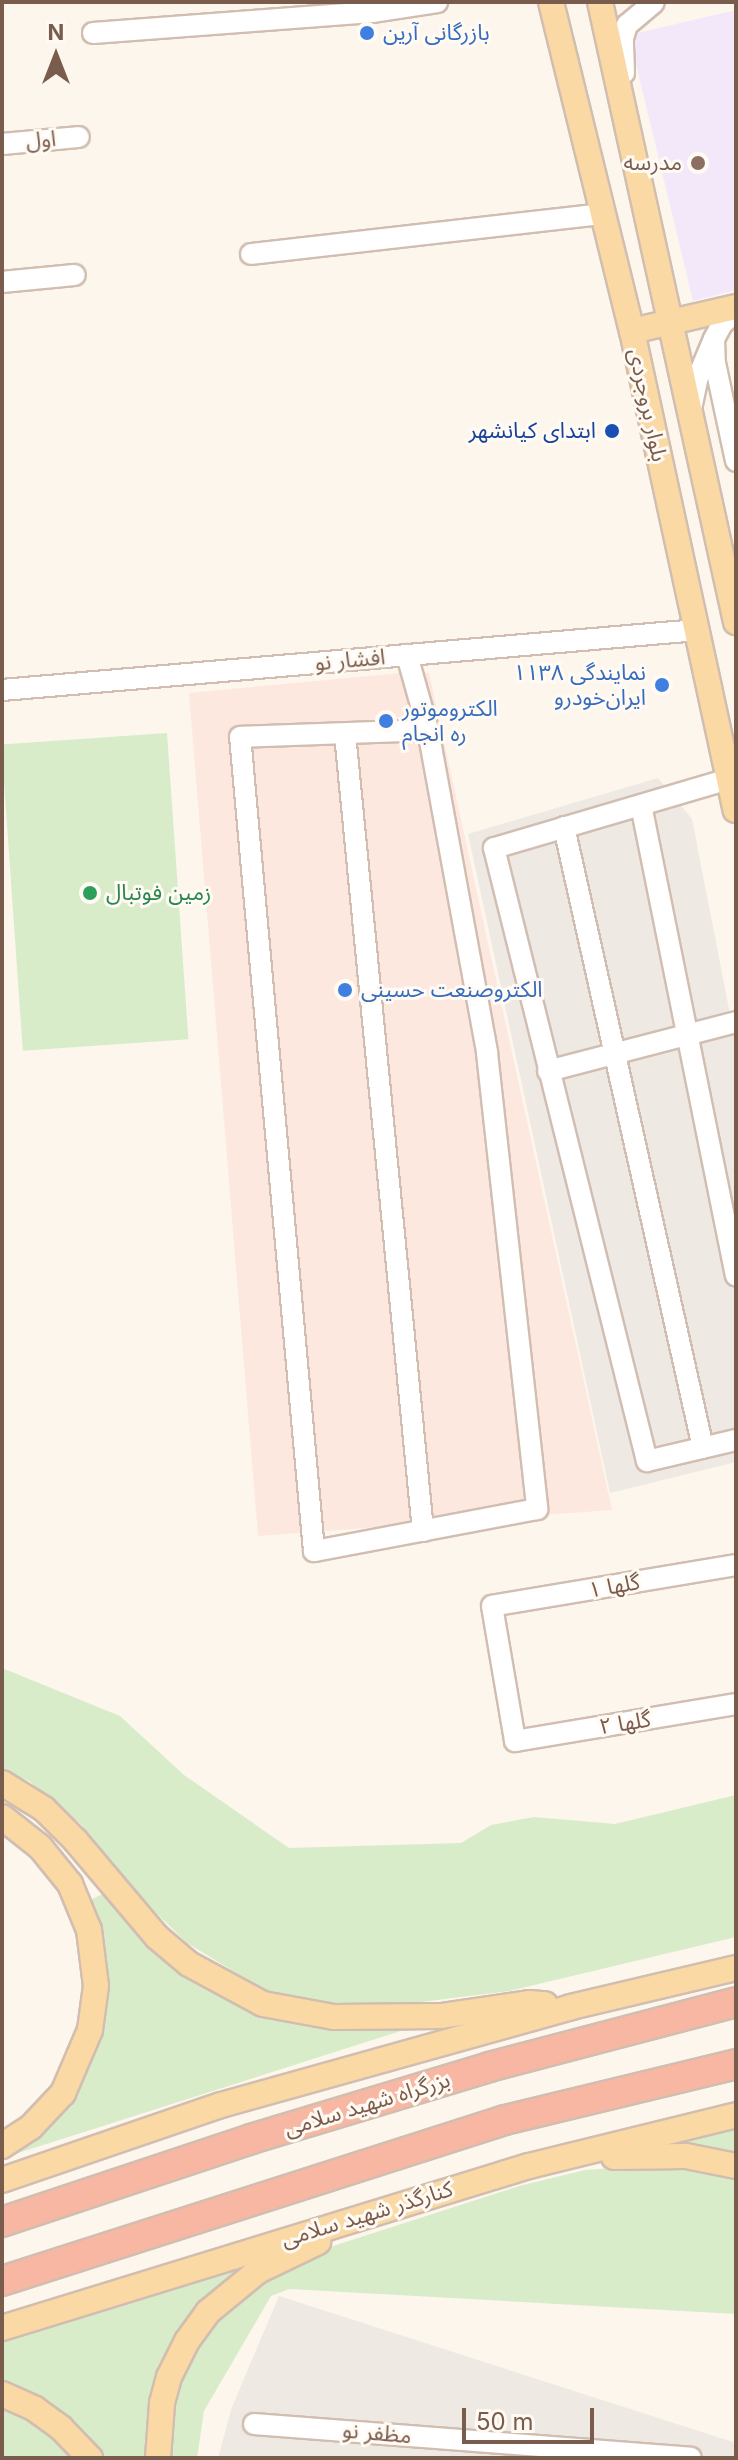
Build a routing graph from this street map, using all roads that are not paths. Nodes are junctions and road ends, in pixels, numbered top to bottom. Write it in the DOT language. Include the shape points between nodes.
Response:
graph roads {
  1 [pos="437,2"];
  2 [pos="551,2"];
  3 [pos="600,2"];
  4 [pos="654,2"];
  5 [pos="93,33"];
  6 [pos="622,101"];
  7 [pos="79,137"];
  8 [pos="2,144"];
  9 [pos="600,214"];
  10 [pos="251,254"];
  11 [pos="75,275"];
  12 [pos="2,282"];
  13 [pos="736,310"];
  14 [pos="672,322"];
  15 [pos="632,331"];
  16 [pos="714,339"];
  17 [pos="691,409"];
  18 [pos="736,461"];
  19 [pos="736,616"];
  20 [pos="697,630"];
  21 [pos="407,655"];
  22 [pos="2,690"];
  23 [pos="428,730"];
  24 [pos="345,734"];
  25 [pos="729,779"];
  26 [pos="641,805"];
  27 [pos="736,810"];
  28 [pos="564,827"];
  29 [pos="736,1022"];
  30 [pos="687,1032"];
  31 [pos="616,1052"];
  32 [pos="548,1071"];
  33 [pos="736,1275"];
  34 [pos="736,1440"];
  35 [pos="703,1448"];
  36 [pos="423,1531"];
  37 [pos="736,1565"];
  38 [pos="736,1704"];
  39 [pos="515,1741"];
  40 [pos="2,1783"];
  41 [pos="2,1817"];
  42 [pos="736,1968"];
  43 [pos="736,2002"];
  44 [pos="571,2007"];
  45 [pos="736,2064"];
  46 [pos="736,2115"];
  47 [pos="2,2146"];
  48 [pos="529,2166"];
  49 [pos="736,2166"];
  50 [pos="2,2180"];
  51 [pos="391,2206"];
  52 [pos="2,2222"];
  53 [pos="2,2281"];
  54 [pos="2,2328"];
  55 [pos="2,2394"];
  56 [pos="254,2424"];
  57 [pos="90,2458"];
  58 [pos="158,2458"];
  59 [pos="691,2458"];
  1 -- 5 [label="street" via="372,12"];
  2 -- 9 [label="main road, بلوار بروجردی"];
  3 -- 6 [label="main road, بلوار بروجردی"];
  4 -- 6 [label="street" via="627,25"];
  6 -- 14 [label="main road, بلوار بروجردی"];
  7 -- 8 [label="street, اول"];
  9 -- 10 [label="street"];
  9 -- 15 [label="main road, بلوار بروجردی"];
  11 -- 12 [label="street"];
  13 -- 14 [label="main road"];
  13 -- 16 [label="street"];
  14 -- 15 [label="main road"];
  14 -- 17 [label="main road, بلوار بروجردی"];
  15 -- 20 [label="main road, بلوار بروجردی"];
  16 -- 17 [label="street"];
  16 -- 18 [label="street"];
  17 -- 19 [label="main road, بلوار بروجردی"];
  20 -- 21 [label="street, افشار نو"];
  20 -- 25 [label="main road, بلوار بروجردی"];
  21 -- 22 [label="street, افشار نو"];
  21 -- 23 [label="street"];
  23 -- 24 [label="street"];
  23 -- 36 [label="street" via="487,1053 537,1509"];
  24 -- 36 [label="street"];
  24 -- 36 [label="street" via="240,737 314,1551"];
  25 -- 26 [label="street"];
  25 -- 27 [label="main road, بلوار بروجردی"];
  26 -- 28 [label="street"];
  26 -- 30 [label="street"];
  28 -- 31 [label="street"];
  28 -- 32 [label="street" via="494,848"];
  29 -- 30 [label="street"];
  30 -- 31 [label="street"];
  30 -- 33 [label="street"];
  31 -- 32 [label="street"];
  31 -- 35 [label="street"];
  32 -- 35 [label="street" via="647,1461"];
  34 -- 35 [label="street"];
  37 -- 39 [label="street, گلها ۱" via="492,1606"];
  38 -- 39 [label="street, گلها ۲"];
  40 -- 44 [label="main road" via="44,1809 157,1937 189,1964 263,2004 334,2017 441,2016 529,2003"];
  41 -- 47 [label="main road" via="40,1847 70,1884 89,1930 96,1986 87,2041 63,2093 31,2127"];
  42 -- 44 [label="main road"];
  43 -- 52 [label="highway, بزرگراه شهید سلامی" via="489,2067"];
  44 -- 50 [label="main road" via="221,2105"];
  45 -- 53 [label="highway" via="505,2120"];
  46 -- 48 [label="main road, کنارگذر شهید سلامی"];
  48 -- 49 [label="main road" via="643,2154"];
  48 -- 51 [label="main road, کنارگذر شهید سلامی"];
  51 -- 54 [label="main road, کنارگذر شهید سلامی"];
  51 -- 58 [label="main road" via="258,2271 208,2312 169,2377"];
  55 -- 57 [label="main road" via="35,2409"];
  56 -- 59 [label="street, مظفر نو"];
}
